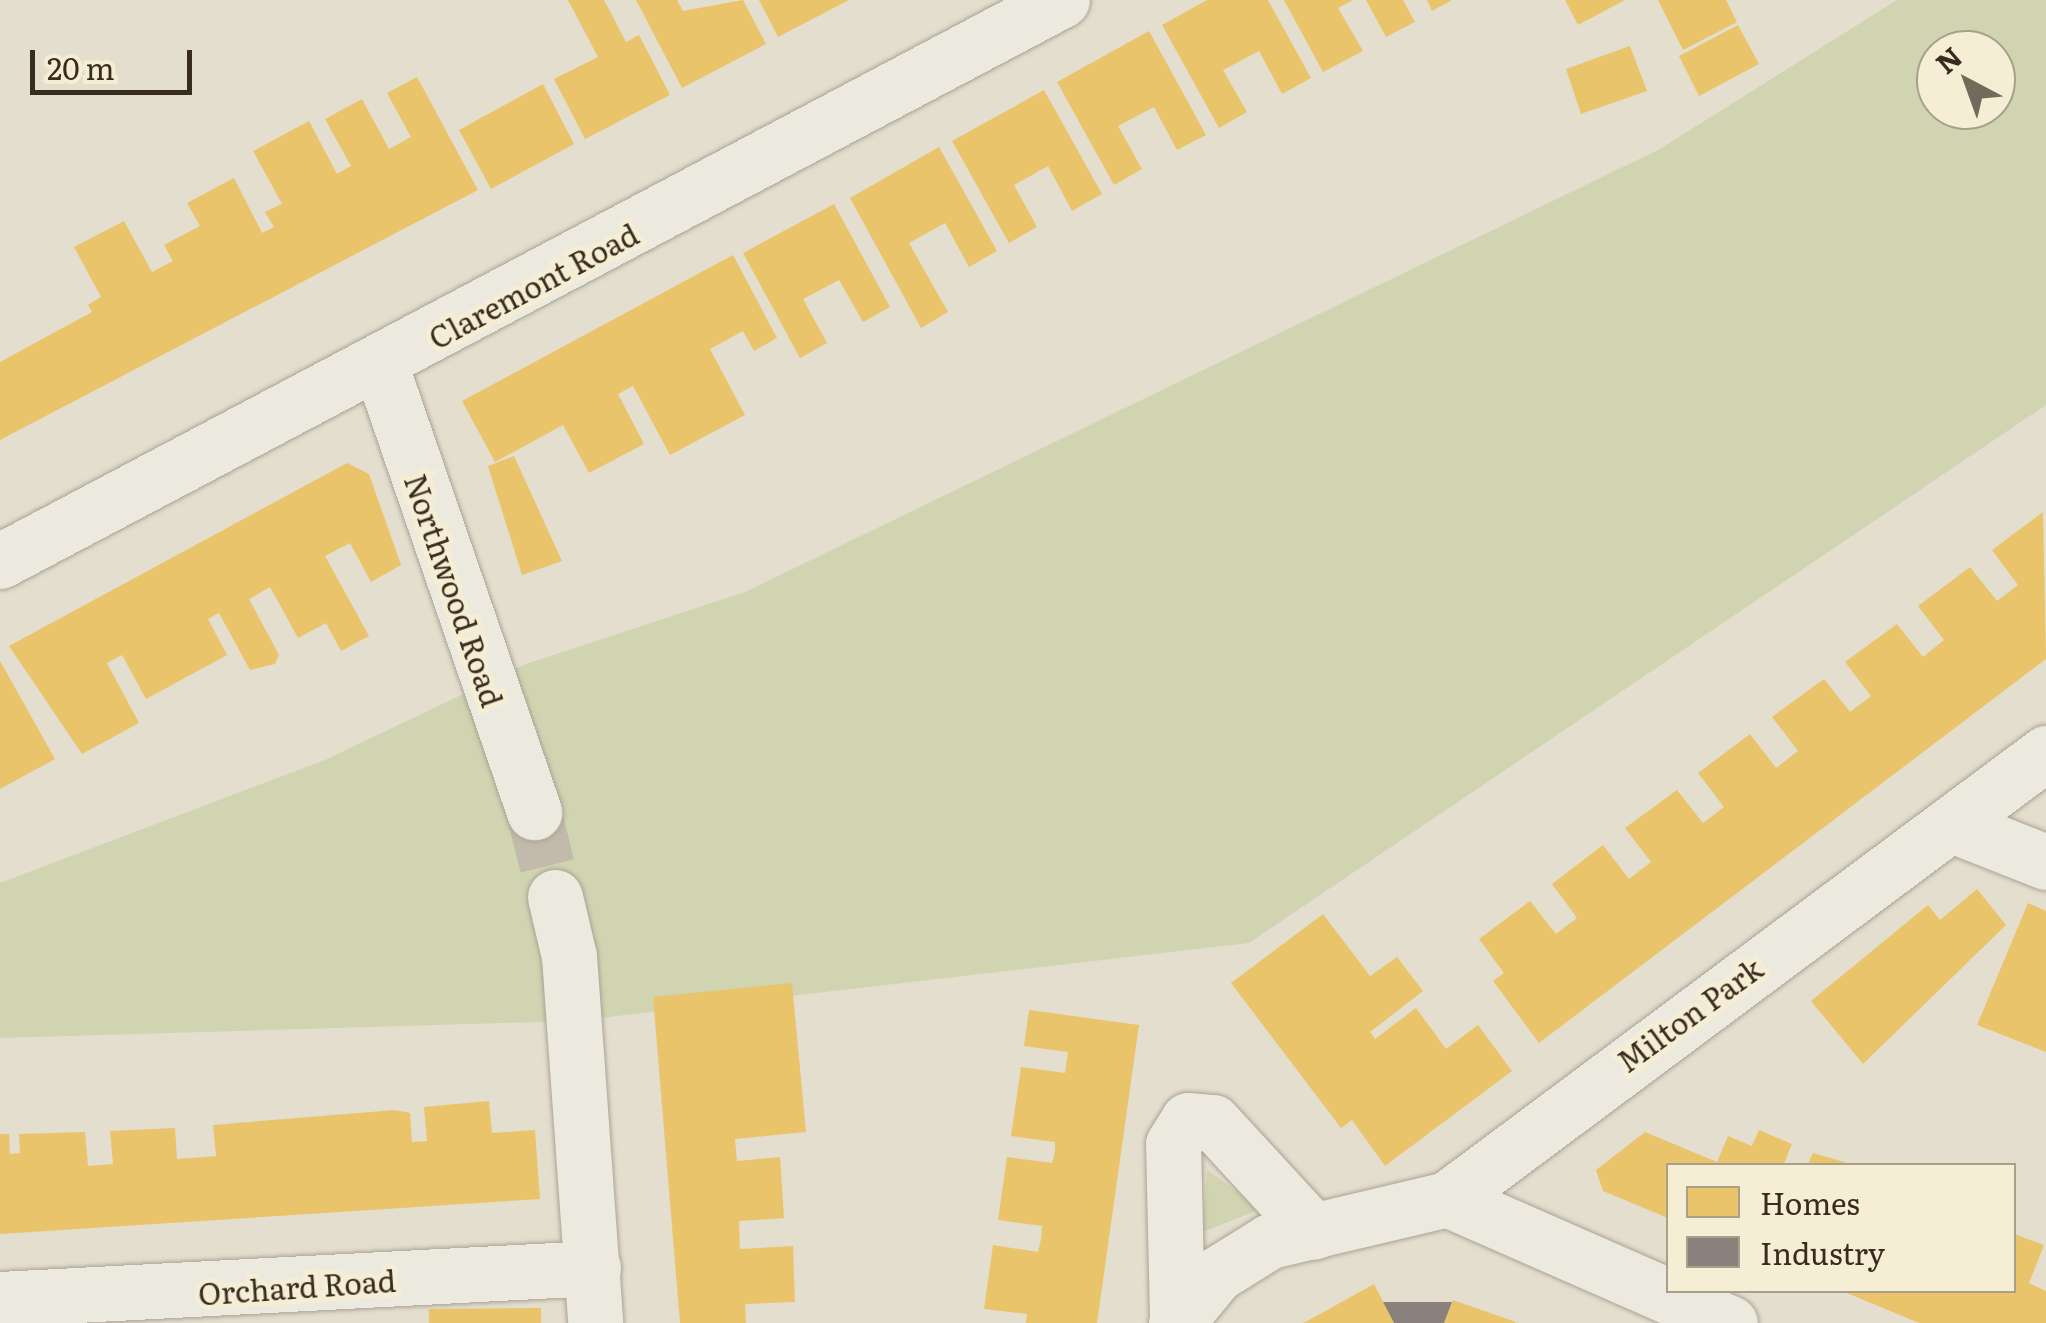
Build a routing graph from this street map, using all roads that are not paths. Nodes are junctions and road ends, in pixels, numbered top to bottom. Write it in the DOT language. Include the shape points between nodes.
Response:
graph roads {
  1 [pos="1062,0"];
  2 [pos="381,367"];
  3 [pos="0,561"];
  4 [pos="2046,752"];
  5 [pos="534,812"];
  6 [pos="1952,825"];
  7 [pos="2046,862"];
  8 [pos="556,897"];
  9 [pos="1447,1199"];
  10 [pos="1314,1232"];
  11 [pos="594,1268"];
  12 [pos="0,1299"];
  13 [pos="1176,1320"];
  14 [pos="596,1323"];
  15 [pos="1730,1323"];
  1 -- 2 [label="street, Claremont Road"];
  2 -- 3 [label="street, Claremont Road"];
  2 -- 5 [label="street, Northwood Road"];
  4 -- 6 [label="street, Milton Park"];
  6 -- 7 [label="street"];
  6 -- 9 [label="street, Milton Park"];
  8 -- 11 [label="street" via="569,956"];
  9 -- 10 [label="street, Milton Park"];
  9 -- 15 [label="street"];
  10 -- 13 [label="street, Milton Park" via="1270,1241 1217,1274"];
  10 -- 13 [label="street, Milton Park" via="1213,1122 1188,1120 1173,1144"];
  11 -- 12 [label="street, Orchard Road"];
  11 -- 14 [label="street"];
}
